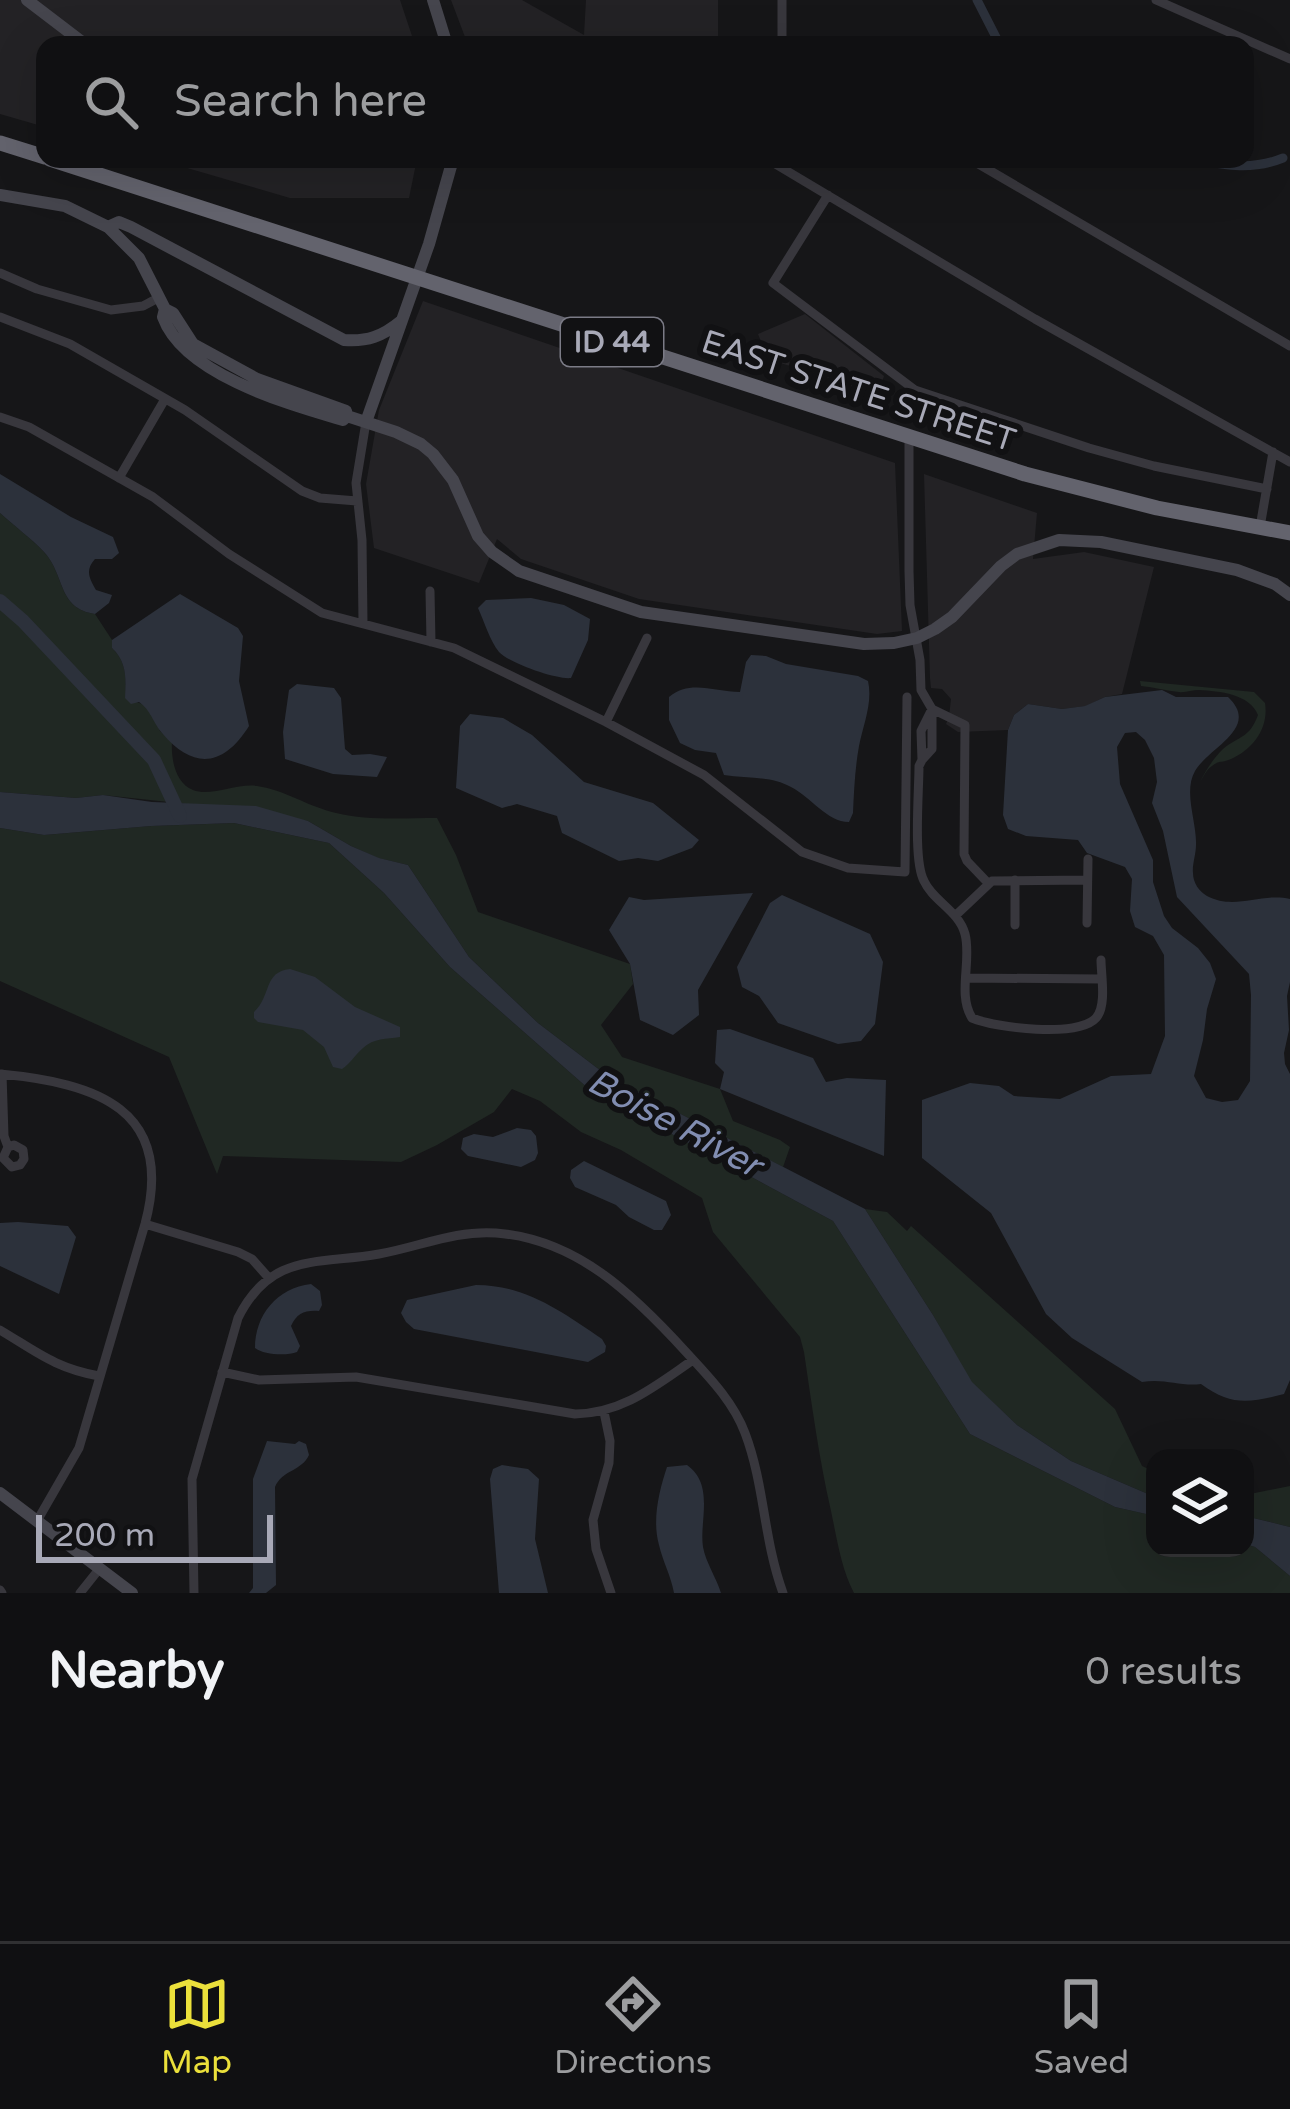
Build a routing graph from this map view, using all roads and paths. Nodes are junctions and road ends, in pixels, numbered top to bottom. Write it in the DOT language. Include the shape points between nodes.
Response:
graph roads {
  1 [pos="27,0"];
  2 [pos="433,0"];
  3 [pos="782,0"];
  4 [pos="1156,0"];
  5 [pos="74,36"];
  6 [pos="444,36"];
  7 [pos="782,36"];
  8 [pos="1238,36"];
  9 [pos="1254,43"];
  10 [pos="1290,59"];
  11 [pos="0,143"];
  12 [pos="36,154"];
  13 [pos="78,168"];
  14 [pos="451,168"];
  15 [pos="783,168"];
  16 [pos="985,168"];
  17 [pos="0,195"];
  18 [pos="827,195"];
  19 [pos="108,227"];
  20 [pos="0,273"];
  21 [pos="416,278"];
  22 [pos="163,303"];
  23 [pos="0,317"];
  24 [pos="401,321"];
  25 [pos="1290,346"];
  26 [pos="165,399"];
  27 [pos="0,417"];
  28 [pos="366,422"];
  29 [pos="909,437"];
  30 [pos="1273,452"];
  31 [pos="1290,462"];
  32 [pos="119,478"];
  33 [pos="1267,489"];
  34 [pos="357,500"];
  35 [pos="1260,527"];
  36 [pos="1290,533"];
  37 [pos="430,591"];
  38 [pos="1290,595"];
  39 [pos="363,623"];
  40 [pos="647,638"];
  41 [pos="917,638"];
  42 [pos="431,642"];
  43 [pos="907,697"];
  44 [pos="932,709"];
  45 [pos="606,722"];
  46 [pos="1088,859"];
  47 [pos="1016,880"];
  48 [pos="1087,880"];
  49 [pos="988,883"];
  50 [pos="955,916"];
  51 [pos="1087,923"];
  52 [pos="1016,925"];
  53 [pos="1101,960"];
  54 [pos="965,978"];
  55 [pos="1101,979"];
  56 [pos="1,1074"];
  57 [pos="8,1147"];
  58 [pos="145,1224"];
  59 [pos="268,1277"];
  60 [pos="0,1330"];
  61 [pos="694,1360"];
  62 [pos="222,1372"];
  63 [pos="99,1376"];
  64 [pos="604,1412"];
  65 [pos="0,1492"];
  66 [pos="38,1521"];
  67 [pos="100,1568"];
  68 [pos="80,1593"];
  69 [pos="132,1593"];
  70 [pos="194,1593"];
  71 [pos="611,1593"];
  72 [pos="783,1593"];
  1 -- 5 [label="street"];
  2 -- 6 [label="street"];
  3 -- 7 [label="street"];
  4 -- 8 [label="street"];
  9 -- 10 [label="street"];
  11 -- 12 [label="highway, ID 44"];
  13 -- 21 [label="highway, ID 44"];
  14 -- 21 [label="street"];
  15 -- 18 [label="street"];
  16 -- 25 [label="street"];
  17 -- 19 [label="street" via="65,206"];
  18 -- 30 [label="street"];
  18 -- 33 [label="street" via="773,283 915,390 1089,448"];
  19 -- 22 [label="street" via="139,258"];
  19 -- 24 [label="street" via="130,227 344,340 378,336"];
  20 -- 22 [label="street" via="112,310"];
  21 -- 24 [label="street"];
  21 -- 29 [label="highway, EAST STATE STREET / ID 44"];
  22 -- 28 [label="street" via="168,331 194,357 259,393"];
  23 -- 26 [label="street" via="70,344"];
  24 -- 28 [label="street"];
  26 -- 32 [label="street"];
  26 -- 34 [label="street" via="302,491"];
  27 -- 32 [label="street"];
  28 -- 34 [label="street"];
  28 -- 41 [label="street" via="433,454 478,536 532,577 641,612 864,644"];
  29 -- 35 [label="highway, EAST STATE STREET / ID 44" via="1048,481"];
  29 -- 41 [label="street"];
  30 -- 31 [label="street"];
  30 -- 33 [label="street"];
  32 -- 39 [label="street" via="322,614"];
  33 -- 35 [label="street"];
  34 -- 39 [label="street"];
  35 -- 36 [label="highway, EAST STATE STREET / ID 44"];
  37 -- 42 [label="street"];
  38 -- 41 [label="street" via="1237,570 1059,540 1016,554 952,617"];
  39 -- 42 [label="street"];
  40 -- 45 [label="street"];
  41 -- 44 [label="street" via="921,690"];
  42 -- 45 [label="street"];
  43 -- 45 [label="street" via="904,872 848,868 802,852 704,775"];
  44 -- 49 [label="street" via="964,725 964,854"];
  44 -- 50 [label="street" via="932,748 919,766 920,869"];
  46 -- 48 [label="street"];
  47 -- 48 [label="street"];
  47 -- 49 [label="street"];
  47 -- 52 [label="street"];
  48 -- 51 [label="street"];
  49 -- 50 [label="street"];
  50 -- 54 [label="street" via="966,937"];
  53 -- 55 [label="street"];
  54 -- 55 [label="street"];
  54 -- 55 [label="street" via="972,1018 1044,1031 1096,1018"];
  56 -- 57 [label="street"];
  56 -- 58 [label="street" via="80,1087 126,1115 152,1160"];
  58 -- 59 [label="street" via="238,1252"];
  58 -- 63 [label="street"];
  59 -- 61 [label="street" via="304,1262 448,1236 521,1237 563,1251 620,1286"];
  59 -- 62 [label="street" via="238,1318"];
  60 -- 63 [label="street" via="38,1356"];
  61 -- 64 [label="street"];
  61 -- 72 [label="street" via="744,1430"];
  62 -- 64 [label="street" via="260,1380 356,1377 574,1414"];
  62 -- 70 [label="street" via="192,1479"];
  63 -- 66 [label="street" via="80,1448"];
  64 -- 71 [label="street" via="609,1463 593,1520"];
  65 -- 66 [label="street"];
  66 -- 67 [label="street"];
  67 -- 68 [label="street"];
  67 -- 69 [label="street"];
}
